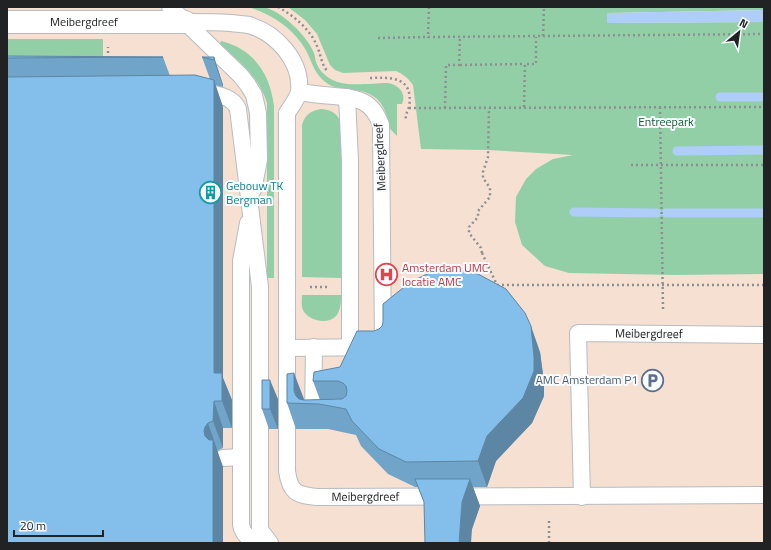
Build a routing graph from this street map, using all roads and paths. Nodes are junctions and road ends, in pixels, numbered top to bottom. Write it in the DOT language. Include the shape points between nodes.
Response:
graph roads {
  1 [pos="278,7"];
  2 [pos="429,7"];
  3 [pos="544,7"];
  4 [pos="177,14"];
  5 [pos="7,22"];
  6 [pos="764,34"];
  7 [pos="543,36"];
  8 [pos="536,37"];
  9 [pos="378,38"];
  10 [pos="428,38"];
  11 [pos="460,38"];
  12 [pos="525,64"];
  13 [pos="459,65"];
  14 [pos="331,74"];
  15 [pos="368,78"];
  16 [pos="299,92"];
  17 [pos="184,94"];
  18 [pos="347,97"];
  19 [pos="660,107"];
  20 [pos="764,107"];
  21 [pos="409,108"];
  22 [pos="445,108"];
  23 [pos="489,108"];
  24 [pos="524,108"];
  25 [pos="406,124"];
  26 [pos="764,164"];
  27 [pos="631,165"];
  28 [pos="661,165"];
  29 [pos="251,206"];
  30 [pos="497,285"];
  31 [pos="764,285"];
  32 [pos="288,287"];
  33 [pos="349,287"];
  34 [pos="494,290"];
  35 [pos="664,334"];
  36 [pos="764,335"];
  37 [pos="314,347"];
  38 [pos="350,347"];
  39 [pos="288,348"];
  40 [pos="334,416"];
  41 [pos="223,458"];
  42 [pos="241,458"];
  43 [pos="764,495"];
  44 [pos="582,497"];
  45 [pos="256,543"];
  46 [pos="270,543"];
  1 -- 14 [label="path" via="305,27 317,46 322,62"];
  2 -- 10 [label="path"];
  3 -- 7 [label="path"];
  4 -- 5 [label="street, Meibergdreef"];
  4 -- 16 [label="lane, Meibergdreef" via="213,22 248,25 269,34 292,58 298,76"];
  4 -- 29 [label="lane" via="241,76 254,95 258,114 259,160"];
  6 -- 7 [label="path"];
  7 -- 8 [label="path"];
  8 -- 11 [label="path"];
  8 -- 12 [label="path" via="536,64"];
  9 -- 10 [label="path"];
  10 -- 11 [label="path"];
  11 -- 13 [label="path"];
  12 -- 13 [label="path"];
  12 -- 24 [label="path"];
  13 -- 22 [label="path" via="446,65"];
  15 -- 21 [label="path" via="388,77 401,81 408,90"];
  16 -- 18 [label="lane, Meibergdreef"];
  16 -- 32 [label="lane, Meibergdreef" via="287,112"];
  17 -- 29 [label="lane" via="218,95 229,98 236,105"];
  18 -- 33 [label="lane" via="350,161"];
  18 -- 38 [label="lane, Meibergdreef" via="368,104 381,125 383,287 383,347"];
  19 -- 20 [label="path"];
  19 -- 24 [label="path"];
  19 -- 28 [label="path"];
  21 -- 22 [label="path"];
  21 -- 25 [label="path"];
  22 -- 23 [label="path"];
  23 -- 24 [label="path"];
  23 -- 30 [label="path, bridge" via="488,157 483,178 490,188 490,197 478,211 478,217 469,227 469,233 481,248"];
  26 -- 28 [label="path"];
  27 -- 28 [label="path"];
  28 -- 35 [label="path"];
  29 -- 42 [label="lane" via="241,261"];
  29 -- 46 [label="lane" via="260,287 260,530"];
  30 -- 31 [label="path, bridge"];
  30 -- 34 [label="path, bridge"];
  32 -- 33 [label="path"];
  32 -- 39 [label="lane, Meibergdreef"];
  33 -- 38 [label="lane"];
  35 -- 36 [label="lane, Meibergdreef"];
  35 -- 44 [label="lane, Meibergdreef" via="578,333"];
  37 -- 38 [label="lane, Meibergdreef"];
  37 -- 39 [label="lane, Meibergdreef"];
  37 -- 40 [label="lane" via="313,416"];
  39 -- 44 [label="lane, Meibergdreef" via="288,471 289,481 300,495"];
  41 -- 42 [label="lane"];
  42 -- 45 [label="lane" via="241,525 243,532"];
  43 -- 44 [label="lane, Meibergdreef"];
}
